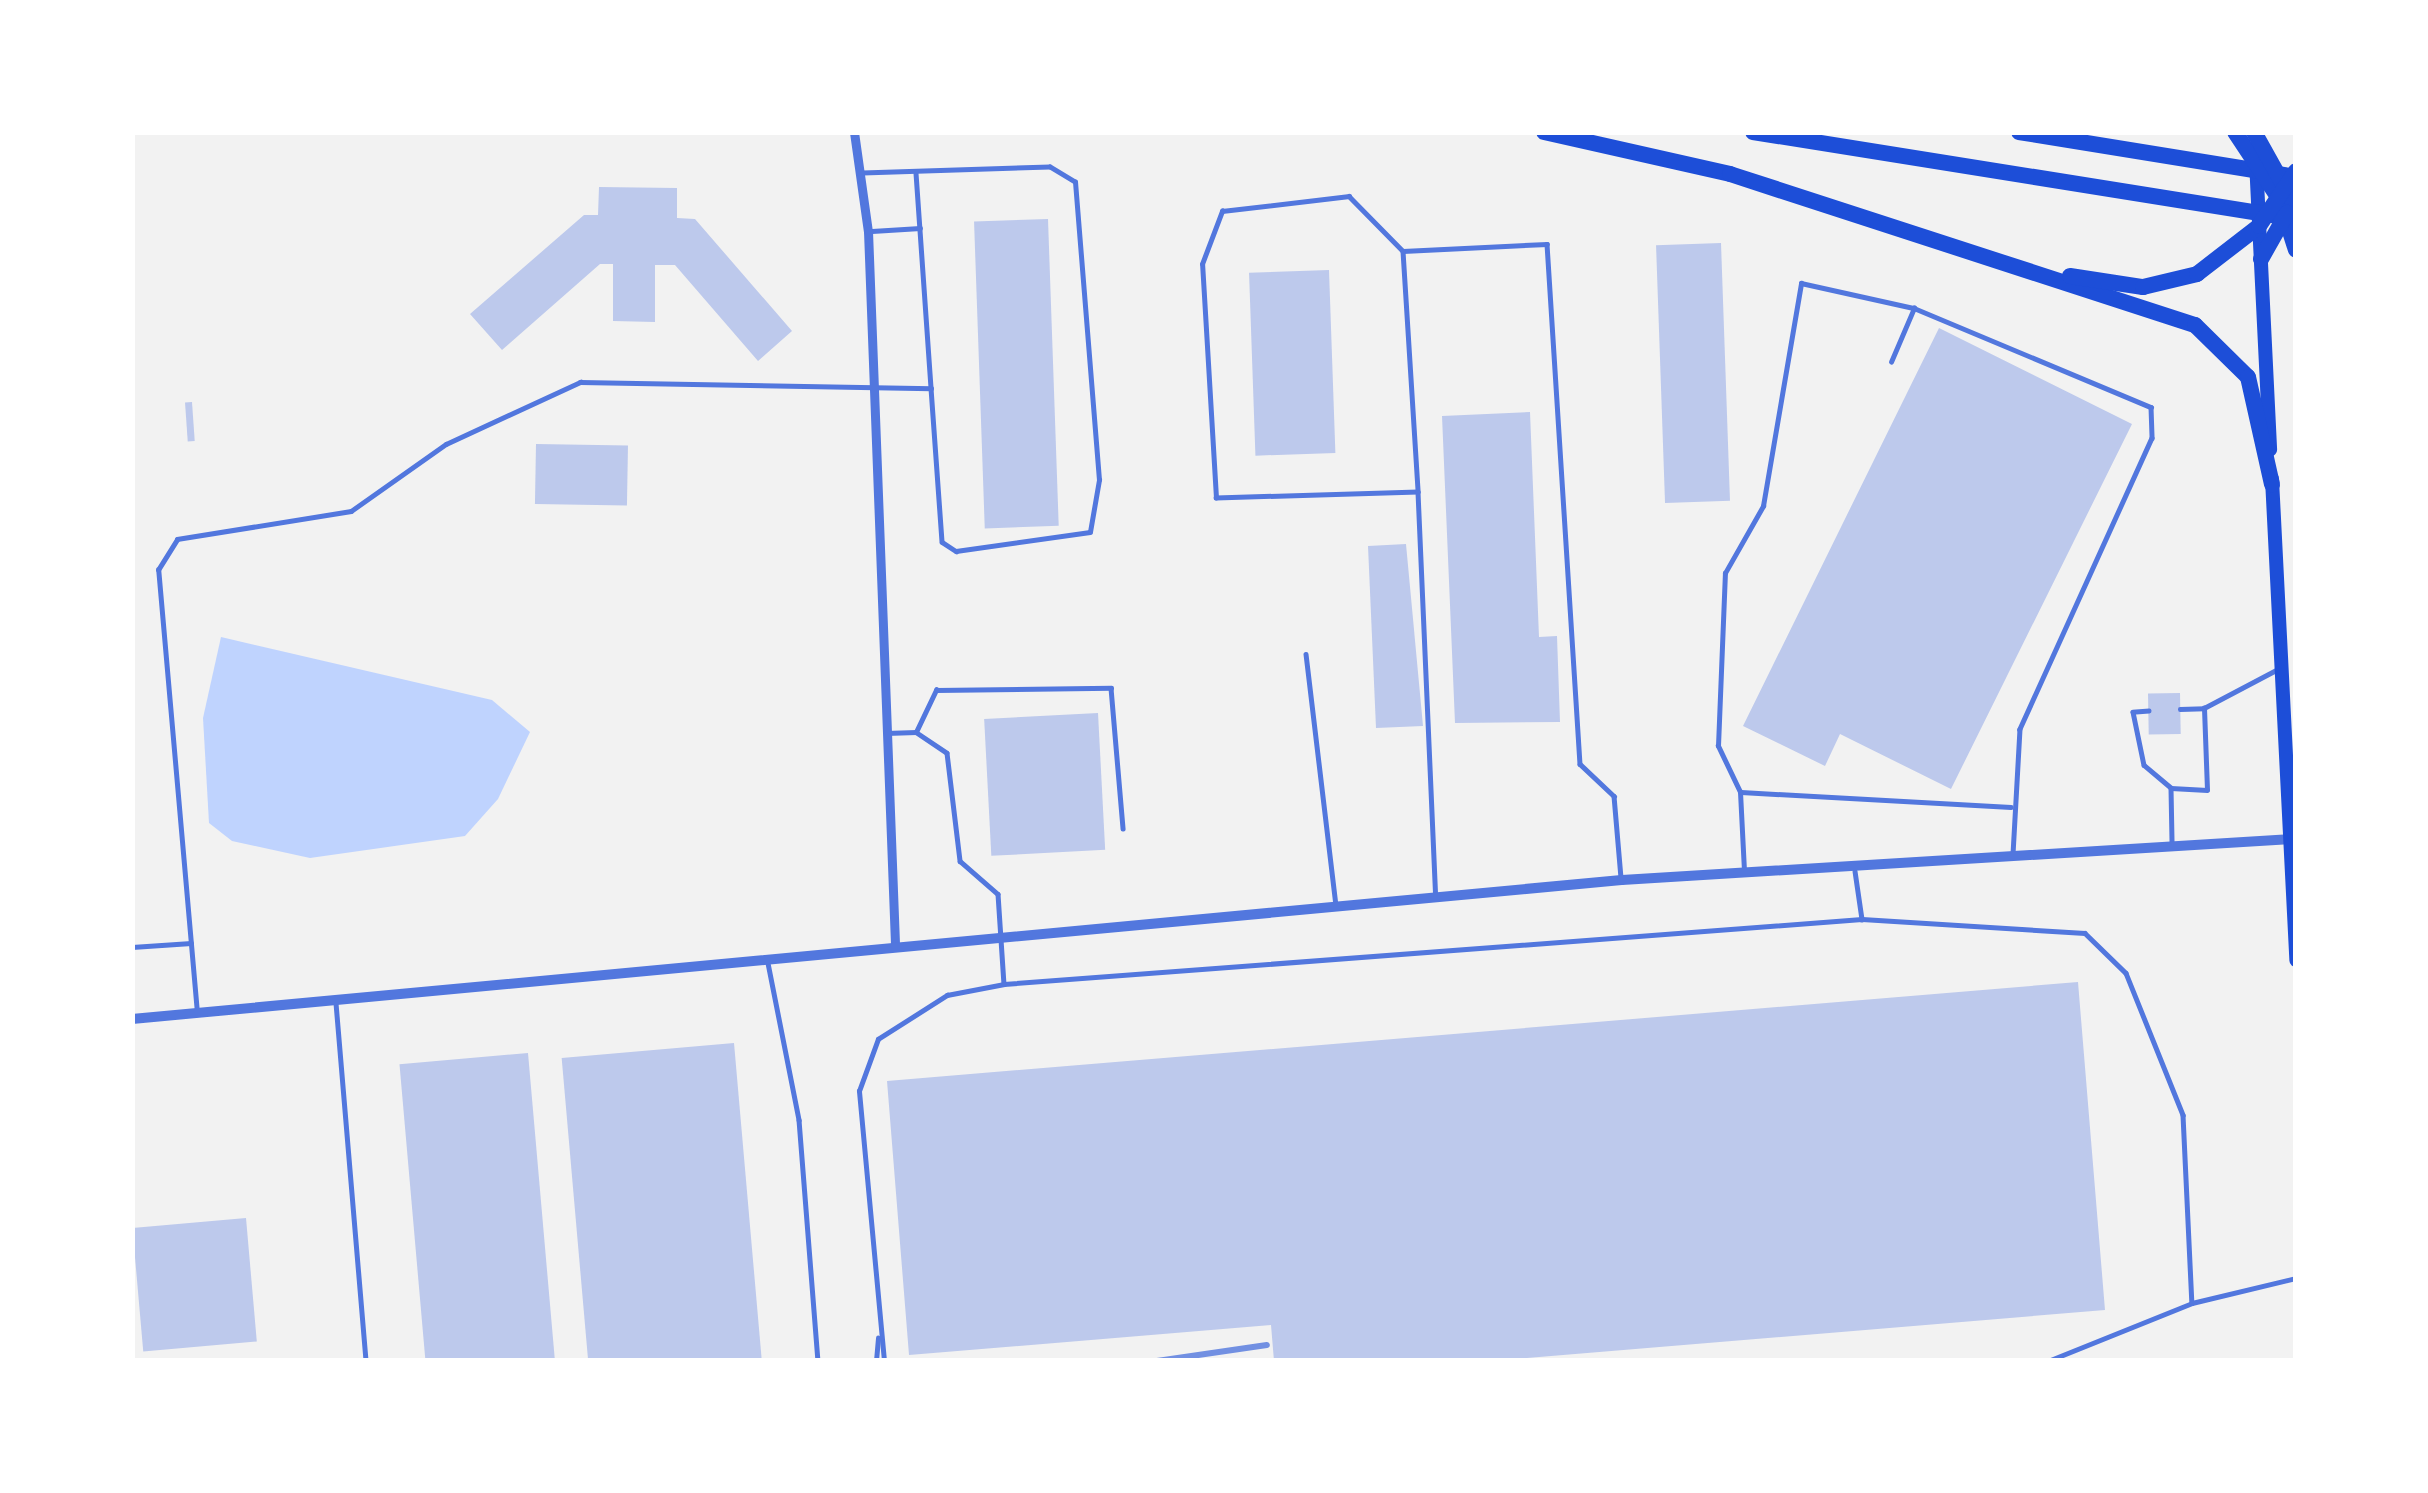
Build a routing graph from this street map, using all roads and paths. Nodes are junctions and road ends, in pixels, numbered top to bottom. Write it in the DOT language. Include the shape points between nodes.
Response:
graph roads {
  1 [pos="854,132"];
  2 [pos="1544,132"];
  3 [pos="1753,132"];
  4 [pos="2019,132"];
  5 [pos="2235,132"];
  6 [pos="2254,132"];
  7 [pos="2255,158"];
  8 [pos="916,172"];
  9 [pos="863,173"];
  10 [pos="2292,198"];
  11 [pos="2259,226"];
  12 [pos="920,228"];
  13 [pos="868,231"];
  14 [pos="2296,250"];
  15 [pos="1403,251"];
  16 [pos="2261,259"];
  17 [pos="2023,266"];
  18 [pos="1914,308"];
  19 [pos="1891,362"];
  20 [pos="931,388"];
  21 [pos="872,392"];
  22 [pos="2272,484"];
  23 [pos="1418,492"];
  24 [pos="1306,653"];
  25 [pos="2281,668"];
  26 [pos="2204,708"];
  27 [pos="2180,709"];
  28 [pos="2149,711"];
  29 [pos="916,731"];
  30 [pos="886,733"];
  31 [pos="2171,788"];
  32 [pos="1740,792"];
  33 [pos="2011,807"];
  34 [pos="1123,828"];
  35 [pos="2293,839"];
  36 [pos="2173,848"];
  37 [pos="2013,860"];
  38 [pos="1744,872"];
  39 [pos="1855,872"];
  40 [pos="1622,880"];
  41 [pos="1436,897"];
  42 [pos="1336,906"];
  43 [pos="1862,920"];
  44 [pos="1001,933"];
  45 [pos="190,943"];
  46 [pos="895,944"];
  47 [pos="132,947"];
  48 [pos="2296,960"];
  49 [pos="768,962"];
  50 [pos="1004,983"];
  51 [pos="336,1003"];
  52 [pos="197,1013"];
  53 [pos="132,1019"];
  54 [pos="2296,1278"];
  55 [pos="2192,1303"];
  56 [pos="366,1361"];
  57 [pos="818,1361"];
  58 [pos="880,1361"];
  59 [pos="2048,1361"];
  1 -- 9 [label="street"];
  2 -- 17 [label="highway" via="1730,174"];
  3 -- 10 [label="highway"];
  4 -- 10 [label="highway"];
  5 -- 7 [label="highway"];
  6 -- 7 [label="main road"];
  6 -- 10 [label="highway"];
  7 -- 10 [label="highway"];
  7 -- 11 [label="main road"];
  8 -- 9 [label="lane"];
  8 -- 12 [label="lane"];
  8 -- 20 [label="lane" via="1050,167 1075,182 1099,480 1090,532 956,551 942,542"];
  9 -- 13 [label="street"];
  10 -- 11 [label="highway"];
  10 -- 14 [label="highway"];
  10 -- 16 [label="highway"];
  11 -- 16 [label="main road"];
  11 -- 17 [label="highway" via="2227,254 2143,286"];
  12 -- 13 [label="lane"];
  12 -- 20 [label="lane"];
  13 -- 21 [label="street"];
  15 -- 23 [label="lane"];
  15 -- 23 [label="lane" via="1349,196 1272,198 1222,211 1202,265 1216,498"];
  15 -- 40 [label="lane" via="1546,244 1580,764 1614,796"];
  16 -- 22 [label="main road"];
  17 -- 22 [label="highway" via="2225,343 2256,395"];
  18 -- 19 [label="lane"];
  18 -- 32 [label="lane" via="1801,284 1763,506 1725,574 1718,746"];
  18 -- 33 [label="lane" via="2143,395 2155,422 2020,729"];
  20 -- 21 [label="lane"];
  21 -- 30 [label="street"];
  21 -- 45 [label="lane" via="580,382 446,444 352,511 177,539 158,570"];
  22 -- 25 [label="main road"];
  23 -- 41 [label="lane"];
  24 -- 42 [label="lane"];
  25 -- 26 [label="lane"];
  25 -- 35 [label="main road"];
  26 -- 27 [label="lane"];
  26 -- 31 [label="lane" via="2207,790"];
  28 -- 31 [label="lane" via="2132,712 2144,765"];
  29 -- 30 [label="lane"];
  29 -- 34 [label="lane" via="936,690 1105,686"];
  29 -- 44 [label="lane" via="947,753 960,861 998,894"];
  30 -- 46 [label="street"];
  31 -- 36 [label="lane"];
  32 -- 33 [label="lane"];
  32 -- 38 [label="lane"];
  33 -- 37 [label="lane"];
  35 -- 36 [label="street"];
  35 -- 48 [label="main road"];
  36 -- 37 [label="street"];
  37 -- 39 [label="street"];
  38 -- 39 [label="street"];
  38 -- 40 [label="street"];
  39 -- 43 [label="lane"];
  40 -- 41 [label="street"];
  41 -- 42 [label="street"];
  42 -- 44 [label="street"];
  43 -- 50 [label="lane"];
  43 -- 55 [label="lane" via="2085,933 2126,974 2183,1115"];
  44 -- 46 [label="street"];
  44 -- 50 [label="lane"];
  45 -- 47 [label="lane"];
  45 -- 52 [label="lane"];
  46 -- 49 [label="street"];
  49 -- 51 [label="street"];
  49 -- 57 [label="lane" via="800,1120"];
  50 -- 58 [label="lane" via="947,995 878,1039 859,1091"];
  51 -- 52 [label="street"];
  51 -- 56 [label="lane"];
  52 -- 53 [label="street"];
  54 -- 55 [label="lane"];
  55 -- 59 [label="lane"];
}
